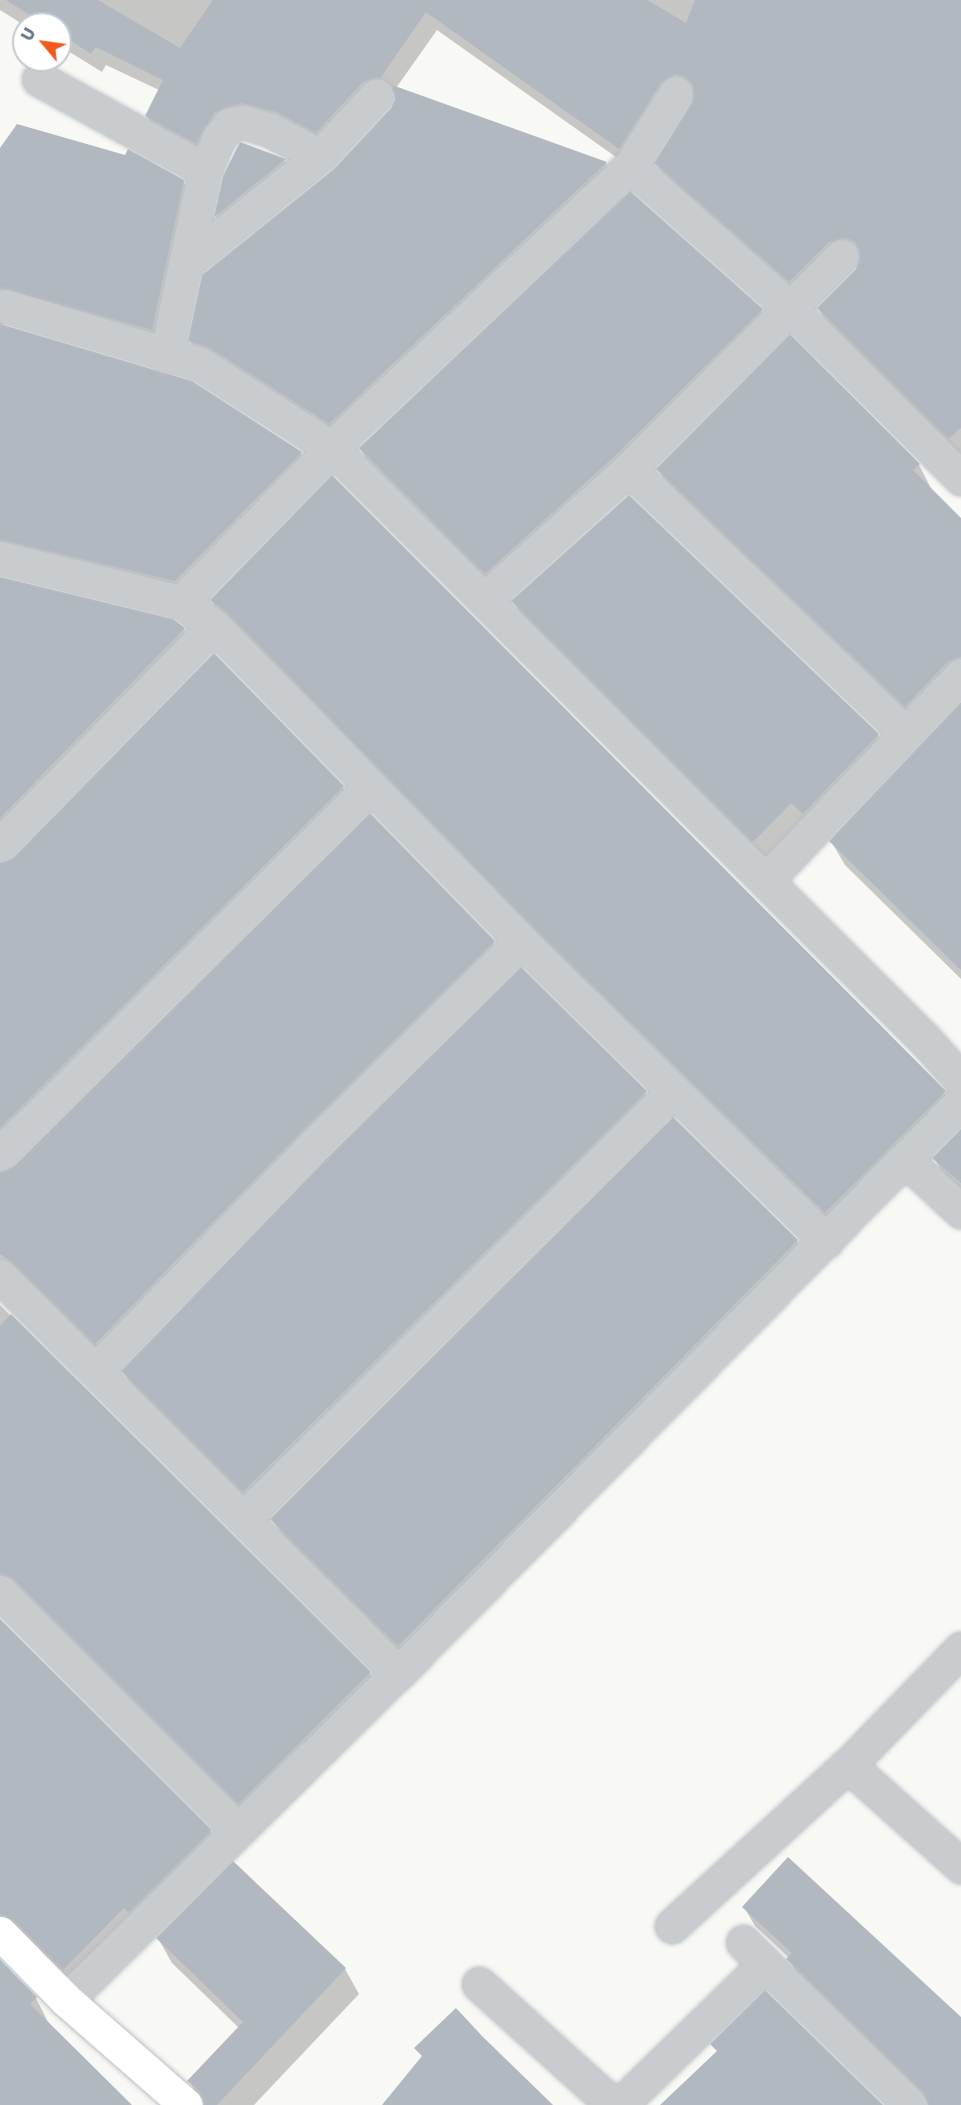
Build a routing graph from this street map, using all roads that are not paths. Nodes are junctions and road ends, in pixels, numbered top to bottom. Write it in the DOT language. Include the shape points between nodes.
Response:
graph roads {
  1 [pos="39,80"];
  2 [pos="676,93"];
  3 [pos="378,95"];
  4 [pos="320,156"];
  5 [pos="630,166"];
  6 [pos="205,170"];
  7 [pos="842,256"];
  8 [pos="188,262"];
  9 [pos="5,306"];
  10 [pos="791,309"];
  11 [pos="166,356"];
  12 [pos="333,448"];
  13 [pos="955,462"];
  14 [pos="629,469"];
  15 [pos="0,558"];
  16 [pos="485,599"];
  17 [pos="181,602"];
  18 [pos="214,626"];
  19 [pos="961,675"];
  20 [pos="905,733"];
  21 [pos="370,787"];
  22 [pos="0,845"];
  23 [pos="766,880"];
  24 [pos="521,941"];
  25 [pos="961,1080"];
  26 [pos="673,1091"];
  27 [pos="961,1102"];
  28 [pos="0,1154"];
  29 [pos="907,1161"];
  30 [pos="961,1211"];
  31 [pos="826,1241"];
  32 [pos="4,1290"];
  33 [pos="96,1370"];
  34 [pos="245,1517"];
  35 [pos="0,1592"];
  36 [pos="961,1649"];
  37 [pos="398,1673"];
  38 [pos="848,1765"];
  39 [pos="237,1830"];
  40 [pos="961,1866"];
  41 [pos="672,1926"];
  42 [pos="0,1933"];
  43 [pos="479,1984"];
  44 [pos="66,2000"];
  45 [pos="186,2105"];
  46 [pos="613,2105"];
  47 [pos="620,2105"];
  48 [pos="910,2105"];
  1 -- 6 [label="street"];
  2 -- 5 [label="street"];
  3 -- 4 [label="street"];
  4 -- 6 [label="street" via="270,130 244,122 230,124 218,139"];
  4 -- 8 [label="street"];
  5 -- 10 [label="street"];
  5 -- 12 [label="street"];
  6 -- 8 [label="street"];
  7 -- 10 [label="street"];
  8 -- 11 [label="street"];
  9 -- 11 [label="street"];
  10 -- 13 [label="street"];
  10 -- 14 [label="street"];
  11 -- 12 [label="street" via="187,359 219,373"];
  12 -- 16 [label="street"];
  12 -- 17 [label="street"];
  14 -- 16 [label="street"];
  14 -- 20 [label="street"];
  15 -- 17 [label="street"];
  16 -- 23 [label="street"];
  17 -- 18 [label="street"];
  18 -- 21 [label="street"];
  18 -- 22 [label="street"];
  19 -- 20 [label="street"];
  20 -- 23 [label="street"];
  21 -- 24 [label="street"];
  21 -- 28 [label="street"];
  23 -- 25 [label="street"];
  24 -- 26 [label="street"];
  24 -- 33 [label="street" via="313,1146"];
  26 -- 31 [label="street"];
  26 -- 34 [label="street"];
  27 -- 29 [label="street"];
  29 -- 30 [label="street"];
  29 -- 31 [label="street"];
  31 -- 37 [label="street"];
  32 -- 33 [label="street"];
  33 -- 34 [label="street"];
  34 -- 37 [label="street"];
  35 -- 39 [label="street"];
  36 -- 38 [label="street"];
  37 -- 39 [label="street"];
  38 -- 40 [label="street"];
  38 -- 41 [label="street"];
  39 -- 44 [label="street"];
  42 -- 44 [label="street"];
  43 -- 46 [label="street"];
  44 -- 45 [label="street"];
  47 -- 48 [label="street" via="754,1953"];
}
